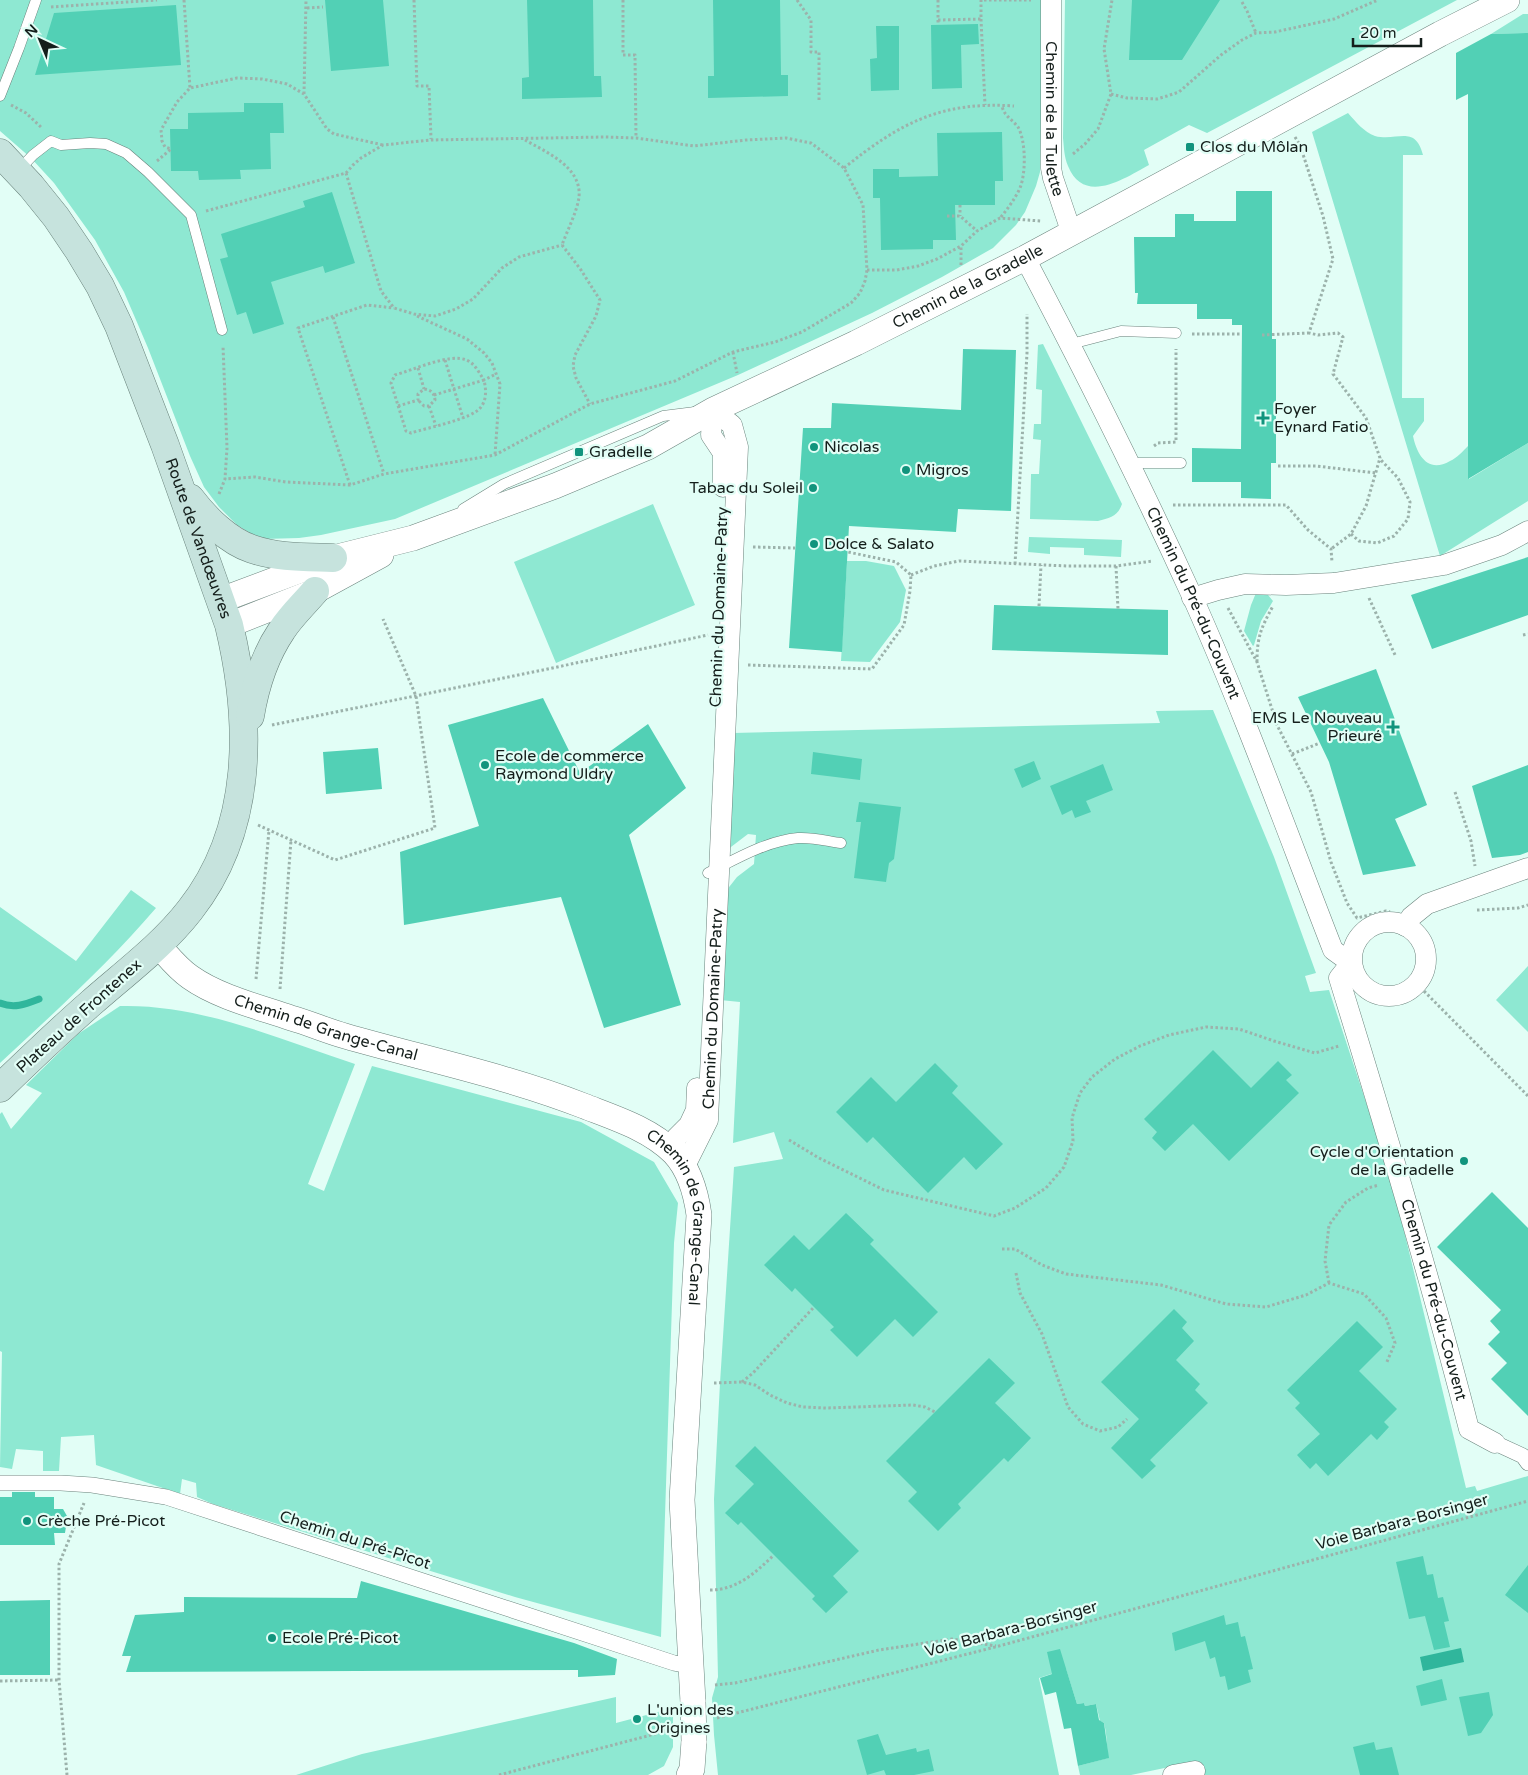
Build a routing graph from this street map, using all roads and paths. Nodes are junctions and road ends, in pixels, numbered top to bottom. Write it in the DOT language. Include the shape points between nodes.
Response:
graph roads {
  1 [pos="157,0"];
  2 [pos="184,0"];
  3 [pos="306,0"];
  4 [pos="414,0"];
  5 [pos="623,0"];
  6 [pos="796,0"];
  7 [pos="938,0"];
  8 [pos="990,0"];
  9 [pos="1051,0"];
  10 [pos="1112,0"];
  11 [pos="1378,0"];
  12 [pos="1507,0"];
  13 [pos="1242,2"];
  14 [pos="34,4"];
  15 [pos="323,7"];
  16 [pos="307,8"];
  17 [pos="981,19"];
  18 [pos="938,20"];
  19 [pos="938,25"];
  20 [pos="1256,33"];
  21 [pos="190,88"];
  22 [pos="304,94"];
  23 [pos="1111,94"];
  24 [pos="0,96"];
  25 [pos="819,101"];
  26 [pos="8,104"];
  27 [pos="985,105"];
  28 [pos="1002,106"];
  29 [pos="1014,106"];
  30 [pos="1295,136"];
  31 [pos="636,138"];
  32 [pos="524,139"];
  33 [pos="431,140"];
  34 [pos="51,141"];
  35 [pos="383,145"];
  36 [pos="171,149"];
  37 [pos="9,162"];
  38 [pos="844,168"];
  39 [pos="1051,168"];
  40 [pos="346,173"];
  41 [pos="960,205"];
  42 [pos="190,215"];
  43 [pos="947,216"];
  44 [pos="960,216"];
  45 [pos="1000,218"];
  46 [pos="1044,221"];
  47 [pos="977,231"];
  48 [pos="1072,234"];
  49 [pos="562,245"];
  50 [pos="961,246"];
  51 [pos="1025,258"];
  52 [pos="867,270"];
  53 [pos="962,271"];
  54 [pos="394,308"];
  55 [pos="414,314"];
  56 [pos="1028,314"];
  57 [pos="333,316"];
  58 [pos="222,330"];
  59 [pos="1309,333"];
  60 [pos="1176,334"];
  61 [pos="1241,334"];
  62 [pos="1262,335"];
  63 [pos="1071,344"];
  64 [pos="733,352"];
  65 [pos="444,360"];
  66 [pos="418,368"];
  67 [pos="496,374"];
  68 [pos="738,378"];
  69 [pos="484,380"];
  70 [pos="424,389"];
  71 [pos="454,389"];
  72 [pos="434,395"];
  73 [pos="418,400"];
  74 [pos="590,404"];
  75 [pos="398,406"];
  76 [pos="429,406"];
  77 [pos="713,410"];
  78 [pos="463,418"];
  79 [pos="436,426"];
  80 [pos="495,455"];
  81 [pos="1380,458"];
  82 [pos="1129,463"];
  83 [pos="1181,463"];
  84 [pos="1278,466"];
  85 [pos="1376,473"];
  86 [pos="384,474"];
  87 [pos="177,479"];
  88 [pos="225,479"];
  89 [pos="350,486"];
  90 [pos="218,497"];
  91 [pos="1150,505"];
  92 [pos="1528,531"];
  93 [pos="1351,534"];
  94 [pos="413,538"];
  95 [pos="733,547"];
  96 [pos="795,548"];
  97 [pos="1331,549"];
  98 [pos="848,552"];
  99 [pos="333,558"];
  100 [pos="1153,561"];
  101 [pos="1015,564"];
  102 [pos="1041,565"];
  103 [pos="1116,566"];
  104 [pos="911,574"];
  105 [pos="1361,579"];
  106 [pos="1334,583"];
  107 [pos="1286,585"];
  108 [pos="1218,590"];
  109 [pos="315,592"];
  110 [pos="1192,598"];
  111 [pos="221,600"];
  112 [pos="1038,606"];
  113 [pos="1118,609"];
  114 [pos="383,619"];
  115 [pos="229,625"];
  116 [pos="1528,634"];
  117 [pos="708,635"];
  118 [pos="1523,635"];
  119 [pos="1396,657"];
  120 [pos="1257,662"];
  121 [pos="728,664"];
  122 [pos="416,696"];
  123 [pos="267,726"];
  124 [pos="1320,743"];
  125 [pos="244,752"];
  126 [pos="1292,754"];
  127 [pos="1454,792"];
  128 [pos="258,825"];
  129 [pos="270,830"];
  130 [pos="290,840"];
  131 [pos="841,843"];
  132 [pos="1528,868"];
  133 [pos="713,871"];
  134 [pos="1469,888"];
  135 [pos="1357,918"];
  136 [pos="1405,926"];
  137 [pos="158,944"];
  138 [pos="1351,963"];
  139 [pos="256,979"];
  140 [pos="1417,984"];
  141 [pos="280,990"];
  142 [pos="1357,1038"];
  143 [pos="0,1088"];
  144 [pos="1528,1096"];
  145 [pos="789,1140"];
  146 [pos="679,1161"];
  147 [pos="1401,1179"];
  148 [pos="1002,1249"];
  149 [pos="1016,1272"];
  150 [pos="1329,1283"];
  151 [pos="814,1307"];
  152 [pos="1386,1364"];
  153 [pos="742,1382"];
  154 [pos="714,1383"];
  155 [pos="934,1412"];
  156 [pos="1127,1419"];
  157 [pos="1496,1443"];
  158 [pos="1528,1463"];
  159 [pos="0,1483"];
  160 [pos="92,1485"];
  161 [pos="1528,1501"];
  162 [pos="774,1555"];
  163 [pos="706,1590"];
  164 [pos="999,1646"];
  165 [pos="691,1666"];
  166 [pos="59,1680"];
  167 [pos="0,1681"];
  168 [pos="702,1694"];
  169 [pos="712,1719"];
  170 [pos="685,1735"];
  171 [pos="1194,1771"];
  172 [pos="68,1775"];
  173 [pos="499,1775"];
  174 [pos="689,1775"];
  175 [pos="1174,1775"];
  1 -- 14 [label="path"];
  2 -- 21 [label="path"];
  3 -- 16 [label="path"];
  4 -- 33 [label="path" via="417,86 429,86"];
  5 -- 31 [label="path" via="623,55 635,55"];
  6 -- 25 [label="path" via="811,20 812,52 819,52"];
  7 -- 18 [label="path"];
  8 -- 9 [label="path"];
  8 -- 17 [label="path" via="981,0"];
  9 -- 39 [label="street, Chemin de la Tulette"];
  10 -- 23 [label="path" via="1104,49"];
  11 -- 20 [label="path" via="1334,19"];
  12 -- 48 [label="street, Chemin de la Gradelle"];
  13 -- 20 [label="path"];
  14 -- 24 [label="lane"];
  15 -- 16 [label="path"];
  16 -- 22 [label="path"];
  17 -- 18 [label="path"];
  17 -- 27 [label="path"];
  18 -- 19 [label="path"];
  20 -- 23 [label="path" via="1220,55 1179,92 1157,99"];
  21 -- 22 [label="path" via="237,78 262,79 288,84"];
  21 -- 36 [label="path" via="177,102 161,130 162,141"];
  22 -- 35 [label="path" via="327,129 334,134"];
  23 -- 39 [label="path" via="1098,129 1085,144"];
  26 -- 34 [label="path" via="26,113"];
  27 -- 28 [label="path"];
  27 -- 38 [label="path" via="935,113 900,128"];
  28 -- 29 [label="path"];
  28 -- 45 [label="path" via="1004,113 1018,126 1024,170 1014,200"];
  30 -- 59 [label="path" via="1323,216 1334,259"];
  31 -- 32 [label="path"];
  31 -- 38 [label="path" via="694,146 786,138 811,142"];
  32 -- 33 [label="path"];
  32 -- 49 [label="path" via="562,163 572,172 578,185 579,197"];
  33 -- 35 [label="path"];
  34 -- 37 [label="lane" via="31,158"];
  34 -- 42 [label="lane" via="61,145 106,144 126,153"];
  35 -- 40 [label="path" via="361,158"];
  37 -- 87 [label="main road, Route de Vandœuvres" via="56,217 100,286 119,326"];
  38 -- 52 [label="path" via="863,205"];
  39 -- 48 [label="street, Chemin de la Tulette"];
  40 -- 42 [label="path"];
  40 -- 54 [label="path" via="381,291"];
  41 -- 44 [label="path"];
  42 -- 58 [label="lane"];
  43 -- 44 [label="path"];
  44 -- 47 [label="path"];
  45 -- 46 [label="path"];
  45 -- 47 [label="path"];
  47 -- 50 [label="path"];
  48 -- 51 [label="street, Chemin de la Gradelle"];
  49 -- 55 [label="path" via="518,257 502,268 472,299 456,309 435,316"];
  49 -- 74 [label="path" via="600,300 573,366"];
  50 -- 52 [label="path" via="918,266"];
  50 -- 53 [label="path"];
  51 -- 63 [label="street, Chemin du Pré-du-Couvent"];
  51 -- 77 [label="street, Chemin de la Gradelle" via="856,344"];
  52 -- 64 [label="path" via="860,293 840,311 802,332"];
  54 -- 55 [label="path"];
  54 -- 57 [label="path" via="367,305"];
  55 -- 67 [label="path" via="476,346 492,363"];
  56 -- 101 [label="path"];
  57 -- 86 [label="path"];
  57 -- 89 [label="path" via="298,328"];
  58 -- 88 [label="path" via="227,448"];
  59 -- 62 [label="path"];
  59 -- 81 [label="path" via="1338,333 1343,337 1333,374 1366,418"];
  60 -- 61 [label="path"];
  60 -- 63 [label="lane" via="1121,332"];
  60 -- 82 [label="path" via="1176,442 1158,443"];
  63 -- 82 [label="street, Chemin du Pré-du-Couvent"];
  64 -- 68 [label="path"];
  64 -- 74 [label="path" via="675,381"];
  65 -- 66 [label="path"];
  65 -- 69 [label="path" via="466,359"];
  65 -- 71 [label="path"];
  66 -- 70 [label="path"];
  66 -- 75 [label="path" via="392,379"];
  67 -- 69 [label="path"];
  67 -- 80 [label="path" via="500,391"];
  69 -- 71 [label="path"];
  69 -- 78 [label="path" via="486,390 481,408"];
  70 -- 72 [label="path" via="431,390"];
  70 -- 73 [label="path" via="418,394"];
  71 -- 72 [label="path"];
  71 -- 78 [label="path"];
  72 -- 76 [label="path" via="435,400"];
  73 -- 75 [label="path"];
  73 -- 76 [label="path"];
  74 -- 80 [label="path"];
  75 -- 79 [label="path" via="406,431 411,433"];
  76 -- 79 [label="path"];
  77 -- 94 [label="street, Chemin de la Gradelle" via="648,447"];
  77 -- 95 [label="street, Chemin du Domaine-Patry" via="732,425 738,447"];
  77 -- 133 [label="street, Chemin du Domaine-Patry" via="711,435 723,453"];
  78 -- 79 [label="path"];
  80 -- 86 [label="path"];
  81 -- 85 [label="path"];
  81 -- 93 [label="path" via="1398,478 1410,502 1408,519 1394,536 1377,543 1359,541"];
  82 -- 83 [label="lane"];
  82 -- 91 [label="street, Chemin du Pré-du-Couvent"];
  84 -- 85 [label="path" via="1316,466"];
  85 -- 93 [label="path" via="1366,506"];
  86 -- 89 [label="path"];
  87 -- 99 [label="main road" via="210,520 239,543 277,554"];
  87 -- 111 [label="main road, Route de Vandœuvres"];
  88 -- 89 [label="path" via="255,477"];
  88 -- 90 [label="path"];
  91 -- 97 [label="path" via="1286,505"];
  91 -- 110 [label="street, Chemin du Pré-du-Couvent"];
  92 -- 105 [label="street" via="1502,545 1444,564"];
  93 -- 97 [label="path"];
  94 -- 99 [label="street, Chemin de la Gradelle"];
  94 -- 109 [label="street, Chemin de la Gradelle"];
  95 -- 96 [label="path"];
  95 -- 121 [label="street, Chemin du Domaine-Patry"];
  97 -- 106 [label="path"];
  98 -- 104 [label="path" via="896,562"];
  99 -- 111 [label="street, Chemin de la Gradelle"];
  100 -- 103 [label="path"];
  101 -- 102 [label="path"];
  101 -- 104 [label="path" via="959,561"];
  102 -- 103 [label="path"];
  102 -- 112 [label="path"];
  103 -- 113 [label="path"];
  104 -- 121 [label="path" via="904,625 872,669"];
  105 -- 106 [label="street"];
  105 -- 119 [label="path"];
  106 -- 107 [label="street"];
  107 -- 108 [label="street" via="1245,584"];
  107 -- 120 [label="path" via="1263,624 1257,642"];
  108 -- 110 [label="street"];
  108 -- 120 [label="path"];
  109 -- 115 [label="street, Chemin de la Gradelle"];
  109 -- 125 [label="main road" via="283,628 269,654 252,703"];
  110 -- 138 [label="street, Chemin du Pré-du-Couvent" via="1333,950"];
  111 -- 115 [label="main road, Route de Vandœuvres"];
  114 -- 122 [label="path"];
  115 -- 125 [label="main road, Route de Vandœuvres" via="243,697"];
  116 -- 118 [label="path"];
  117 -- 122 [label="path"];
  120 -- 126 [label="path" via="1277,725"];
  121 -- 133 [label="street, Chemin du Domaine-Patry"];
  122 -- 123 [label="path"];
  122 -- 130 [label="path" via="434,828 335,860"];
  124 -- 126 [label="path"];
  125 -- 137 [label="main road, Route de Vandœuvres" via="237,808 221,859 191,910"];
  126 -- 135 [label="path" via="1312,792 1331,862 1347,904"];
  127 -- 134 [label="path" via="1471,841 1475,864"];
  128 -- 129 [label="path"];
  129 -- 130 [label="path"];
  129 -- 139 [label="path"];
  130 -- 141 [label="path"];
  131 -- 133 [label="lane" via="799,838 779,842"];
  132 -- 134 [label="street"];
  133 -- 146 [label="street, Chemin du Domaine-Patry" via="696,1110 689,1125 676,1138"];
  133 -- 146 [label="street, Chemin du Domaine-Patry" via="708,1120"];
  134 -- 136 [label="street" via="1427,904"];
  136 -- 138 [label="street" via="1390,922 1367,929 1358,938"];
  136 -- 140 [label="street" via="1421,940 1425,951 1424,968"];
  137 -- 143 [label="main road, Plateau de Frontenex"];
  137 -- 146 [label="street, Chemin de Grange-Canal" via="180,969 212,989 343,1036 544,1091 654,1136"];
  138 -- 140 [label="street" via="1361,985 1383,996 1396,996"];
  138 -- 142 [label="street, Chemin du Pré-du-Couvent" via="1339,978"];
  140 -- 144 [label="path"];
  142 -- 145 [label="path" via="1315,1053 1239,1029 1206,1027 1169,1035 1140,1046 1115,1059 1092,1077 1080,1093 1072,1118 1073,1141 1064,1167 1046,1188 1015,1208 994,1216 884,1190"];
  142 -- 147 [label="street, Chemin du Pré-du-Couvent"];
  146 -- 165 [label="street, Chemin de Grange-Canal" via="696,1194 699,1215 682,1500"];
  147 -- 150 [label="path" via="1368,1188 1346,1202 1329,1225 1325,1260"];
  147 -- 157 [label="street, Chemin du Pré-du-Couvent" via="1469,1428"];
  148 -- 150 [label="path" via="1015,1249 1066,1274 1161,1285 1226,1304 1266,1307 1306,1295"];
  149 -- 156 [label="path" via="1020,1293 1042,1334 1068,1407 1083,1424 1100,1431 1118,1427"];
  150 -- 152 [label="path" via="1364,1294 1386,1318 1394,1343"];
  151 -- 153 [label="path"];
  153 -- 154 [label="path"];
  153 -- 155 [label="path" via="803,1407 913,1405"];
  157 -- 158 [label="street, Chemin du Pré-du-Couvent" via="1523,1456"];
  159 -- 160 [label="street, Chemin du Pré-Picot"];
  160 -- 165 [label="street, Chemin du Pré-Picot" via="166,1497"];
  160 -- 166 [label="path" via="59,1564"];
  161 -- 164 [label="path, Voie Barbara-Borsinger"];
  162 -- 163 [label="path" via="746,1580 730,1587"];
  164 -- 168 [label="path" via="952,1639 879,1650 735,1683"];
  164 -- 169 [label="path, Voie Barbara-Borsinger"];
  165 -- 168 [label="street, Chemin de Grange-Canal"];
  166 -- 167 [label="path"];
  166 -- 172 [label="path"];
  168 -- 170 [label="street, Chemin de Grange-Canal, bridge"];
  170 -- 173 [label="path"];
  170 -- 174 [label="street, Chemin de Grange-Canal" via="692,1769"];
  171 -- 175 [label="street"];
}
